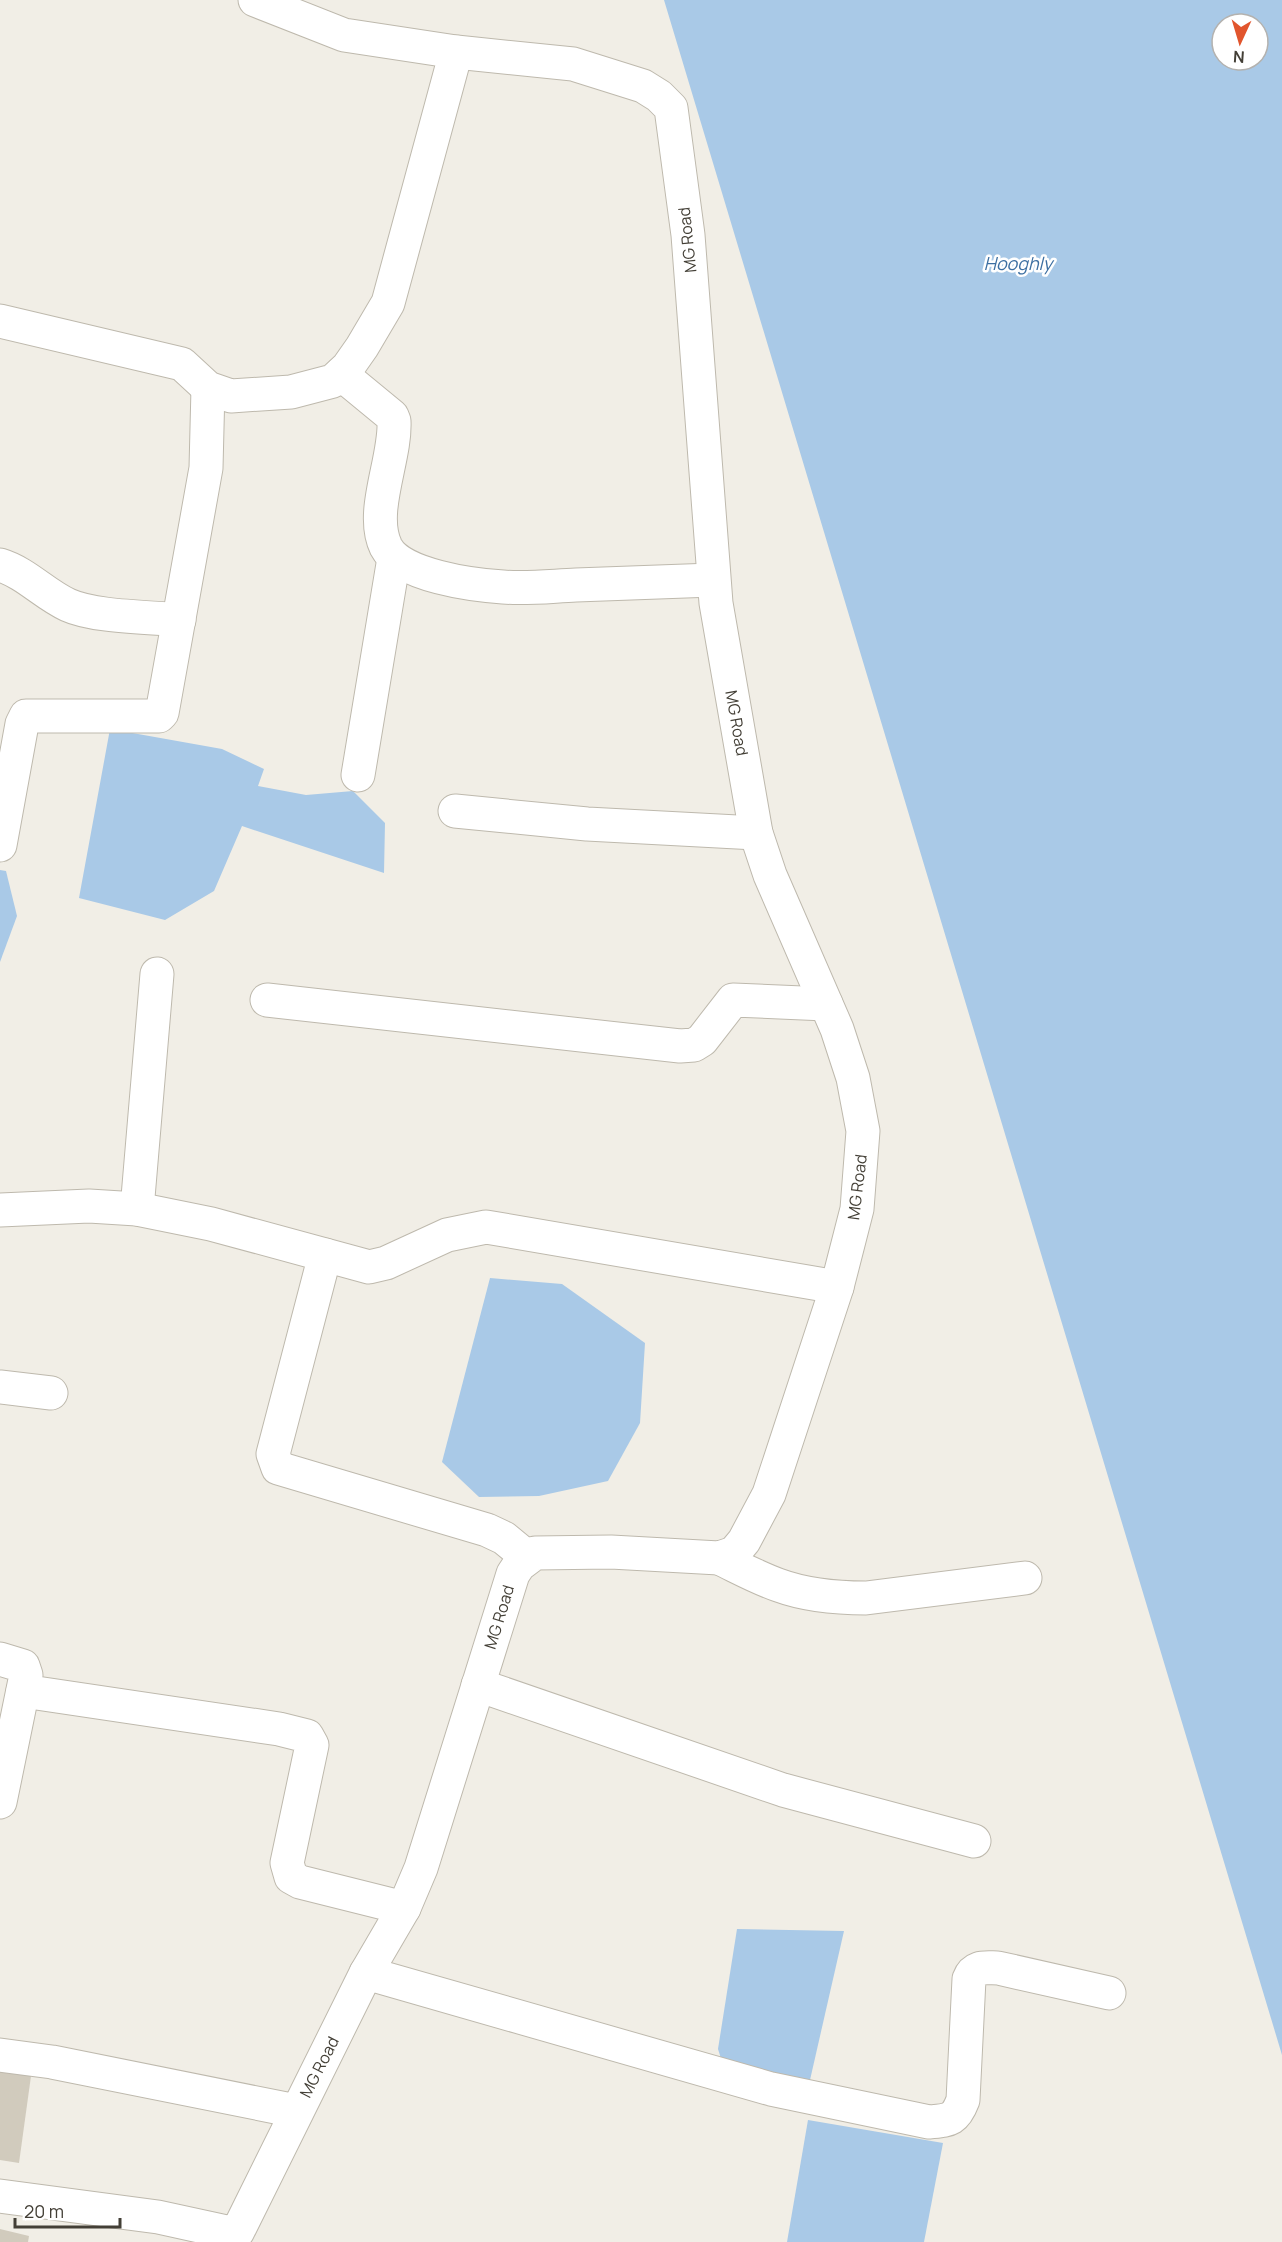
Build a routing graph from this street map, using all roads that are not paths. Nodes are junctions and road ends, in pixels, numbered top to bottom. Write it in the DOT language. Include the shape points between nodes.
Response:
graph roads {
  1 [pos="255,0"];
  2 [pos="456,52"];
  3 [pos="0,321"];
  4 [pos="341,374"];
  5 [pos="208,388"];
  6 [pos="394,558"];
  7 [pos="0,565"];
  8 [pos="713,580"];
  9 [pos="179,620"];
  10 [pos="12,713"];
  11 [pos="358,775"];
  12 [pos="455,811"];
  13 [pos="756,833"];
  14 [pos="0,845"];
  15 [pos="157,974"];
  16 [pos="267,1000"];
  17 [pos="826,1004"];
  18 [pos="137,1209"];
  19 [pos="0,1210"];
  20 [pos="325,1256"];
  21 [pos="837,1287"];
  22 [pos="0,1387"];
  23 [pos="51,1393"];
  24 [pos="527,1557"];
  25 [pos="719,1558"];
  26 [pos="1025,1578"];
  27 [pos="0,1659"];
  28 [pos="478,1685"];
  29 [pos="23,1691"];
  30 [pos="2,1782"];
  31 [pos="974,1842"];
  32 [pos="404,1908"];
  33 [pos="366,1973"];
  34 [pos="1108,1993"];
  35 [pos="0,2055"];
  36 [pos="296,2111"];
  37 [pos="0,2196"];
  38 [pos="236,2236"];
  1 -- 2 [label="street, MG Road" via="344,35"];
  2 -- 4 [label="street" via="387,303"];
  2 -- 8 [label="street, MG Road" via="573,64 643,86 671,108 688,235"];
  3 -- 5 [label="street" via="175,362 188,367"];
  4 -- 5 [label="street" via="333,381 291,392 240,396"];
  4 -- 6 [label="street" via="394,421 381,518 384,541"];
  5 -- 9 [label="street" via="206,468"];
  6 -- 8 [label="street" via="429,575 503,587"];
  6 -- 11 [label="street"];
  7 -- 9 [label="street" via="83,611"];
  8 -- 13 [label="street, MG Road"];
  9 -- 10 [label="street" via="164,708 159,716"];
  10 -- 14 [label="street"];
  12 -- 13 [label="street" via="587,824"];
  13 -- 17 [label="street, MG Road"];
  15 -- 18 [label="street"];
  16 -- 17 [label="street" via="680,1046 694,1046 702,1040 733,1000"];
  17 -- 21 [label="street, MG Road" via="853,1078 863,1131 857,1209"];
  18 -- 19 [label="street" via="89,1206"];
  18 -- 20 [label="street" via="211,1224"];
  20 -- 21 [label="street" via="377,1266 447,1235 486,1227"];
  20 -- 24 [label="street" via="273,1454 278,1468 487,1530"];
  21 -- 25 [label="street, MG Road" via="770,1494 744,1541 734,1553"];
  22 -- 23 [label="street"];
  24 -- 25 [label="street" via="535,1553 611,1552"];
  24 -- 28 [label="street, MG Road" via="513,1574"];
  25 -- 26 [label="street" via="777,1585 850,1598"];
  27 -- 29 [label="street" via="24,1667"];
  28 -- 31 [label="street" via="783,1790"];
  28 -- 32 [label="street, MG Road" via="421,1868"];
  29 -- 30 [label="street"];
  29 -- 32 [label="street" via="307,1736 312,1745 287,1863 291,1877"];
  32 -- 33 [label="street, MG Road"];
  33 -- 34 [label="street" via="783,2093 928,2121 950,2120 963,2100 969,1979 974,1970 998,1968"];
  33 -- 36 [label="street, MG Road"];
  35 -- 36 [label="street"];
  36 -- 38 [label="street, MG Road"];
  37 -- 38 [label="street, MG Road" via="158,2217"];
}
